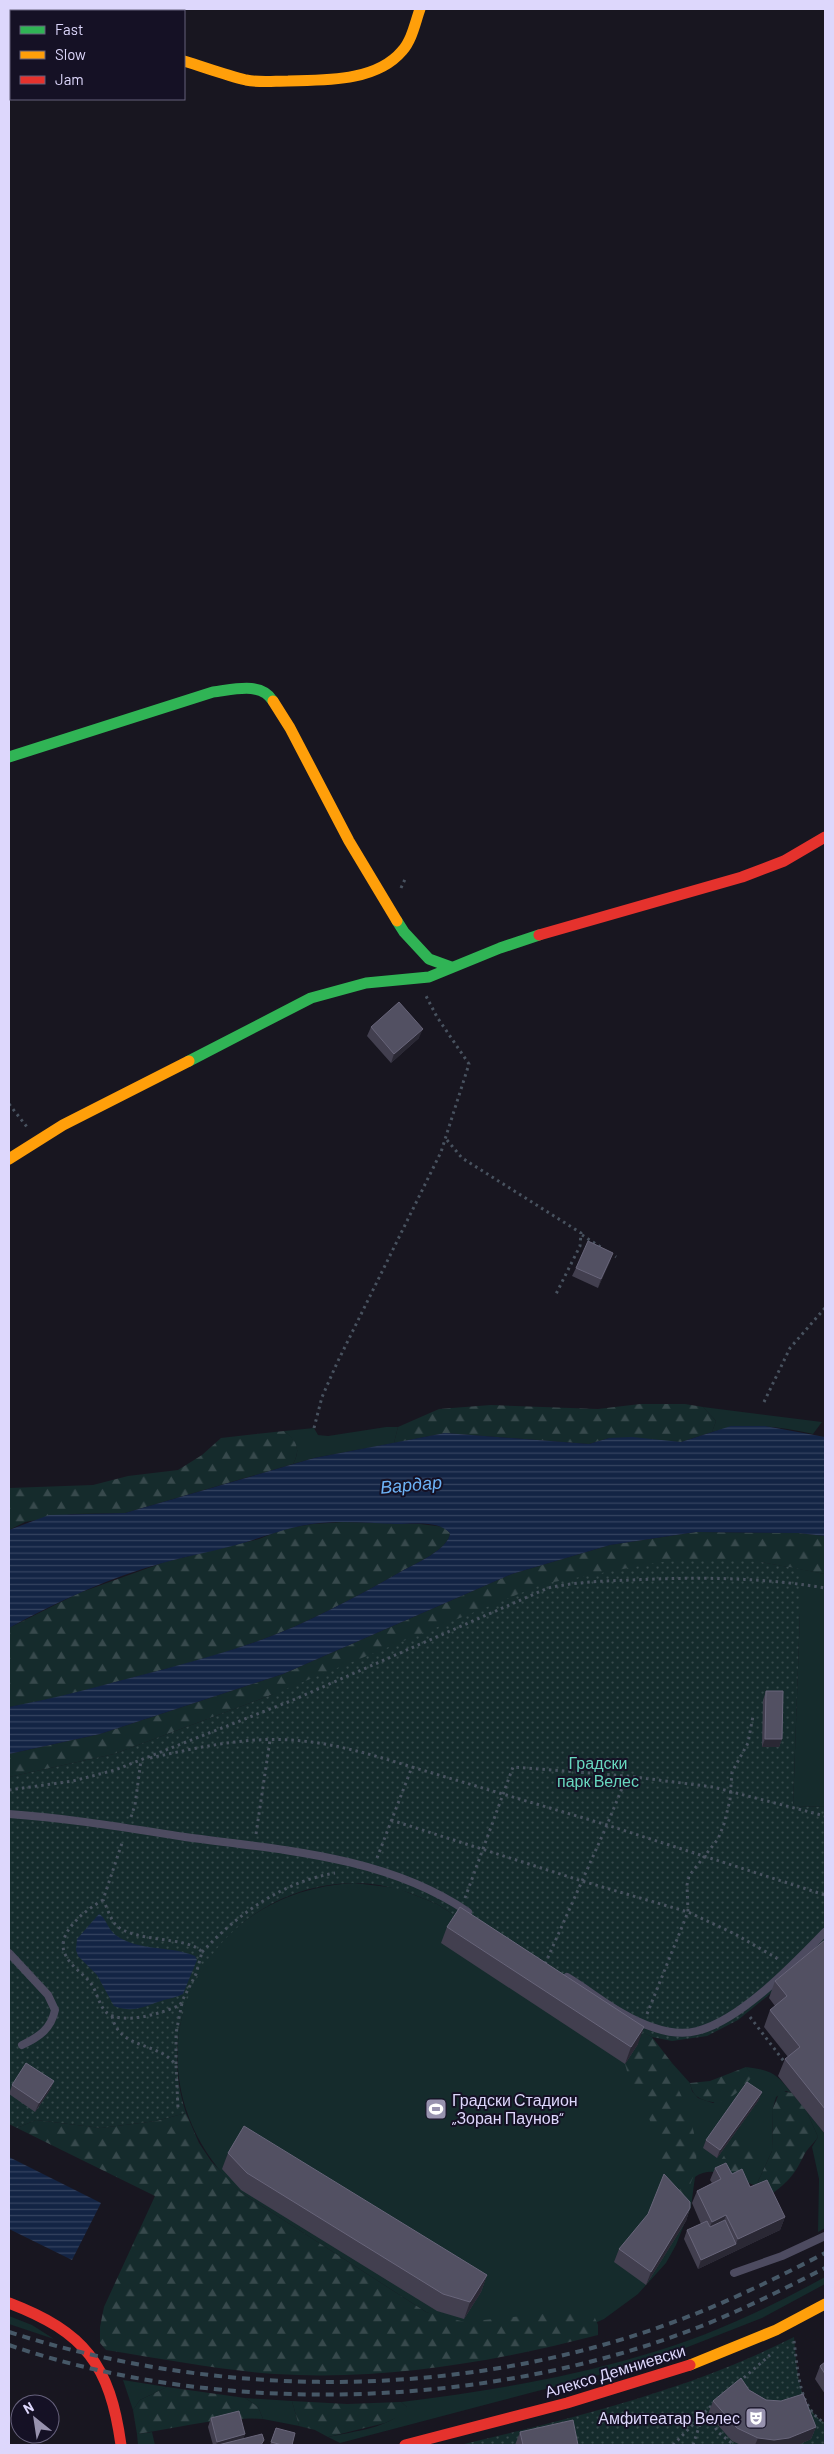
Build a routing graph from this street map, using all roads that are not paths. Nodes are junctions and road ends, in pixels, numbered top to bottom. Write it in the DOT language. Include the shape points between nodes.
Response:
graph roads {
  1 [pos="420,9"];
  2 [pos="185,61"];
  3 [pos="9,758"];
  4 [pos="825,837"];
  5 [pos="451,967"];
  6 [pos="9,1159"];
  7 [pos="9,1814"];
  8 [pos="475,1918"];
  9 [pos="825,1932"];
  10 [pos="9,1953"];
  11 [pos="545,1964"];
  12 [pos="22,2044"];
  13 [pos="825,2236"];
  14 [pos="734,2273"];
  15 [pos="9,2303"];
  16 [pos="825,2304"];
  17 [pos="121,2443"];
  18 [pos="405,2445"];
  1 -- 2 [label="street" via="401,52 391,62 358,75 262,82"];
  3 -- 5 [label="street" via="213,692 236,688 264,691 290,728 345,834 404,932 429,959"];
  4 -- 5 [label="street" via="784,860 742,876 542,934"];
  5 -- 6 [label="street" via="417,980 366,984 328,992 295,1004 37,1140"];
  7 -- 8 [label="lane" via="127,1828 373,1868 410,1881"];
  9 -- 11 [label="lane" via="791,1967 742,2007 696,2032 670,2032 643,2024"];
  10 -- 12 [label="lane" via="48,1995 55,2010 44,2032"];
  13 -- 14 [label="lane"];
  15 -- 17 [label="street" via="50,2321 91,2355 110,2387"];
  16 -- 18 [label="street, Алексо Демниевски" via="754,2340 679,2370"];
}
